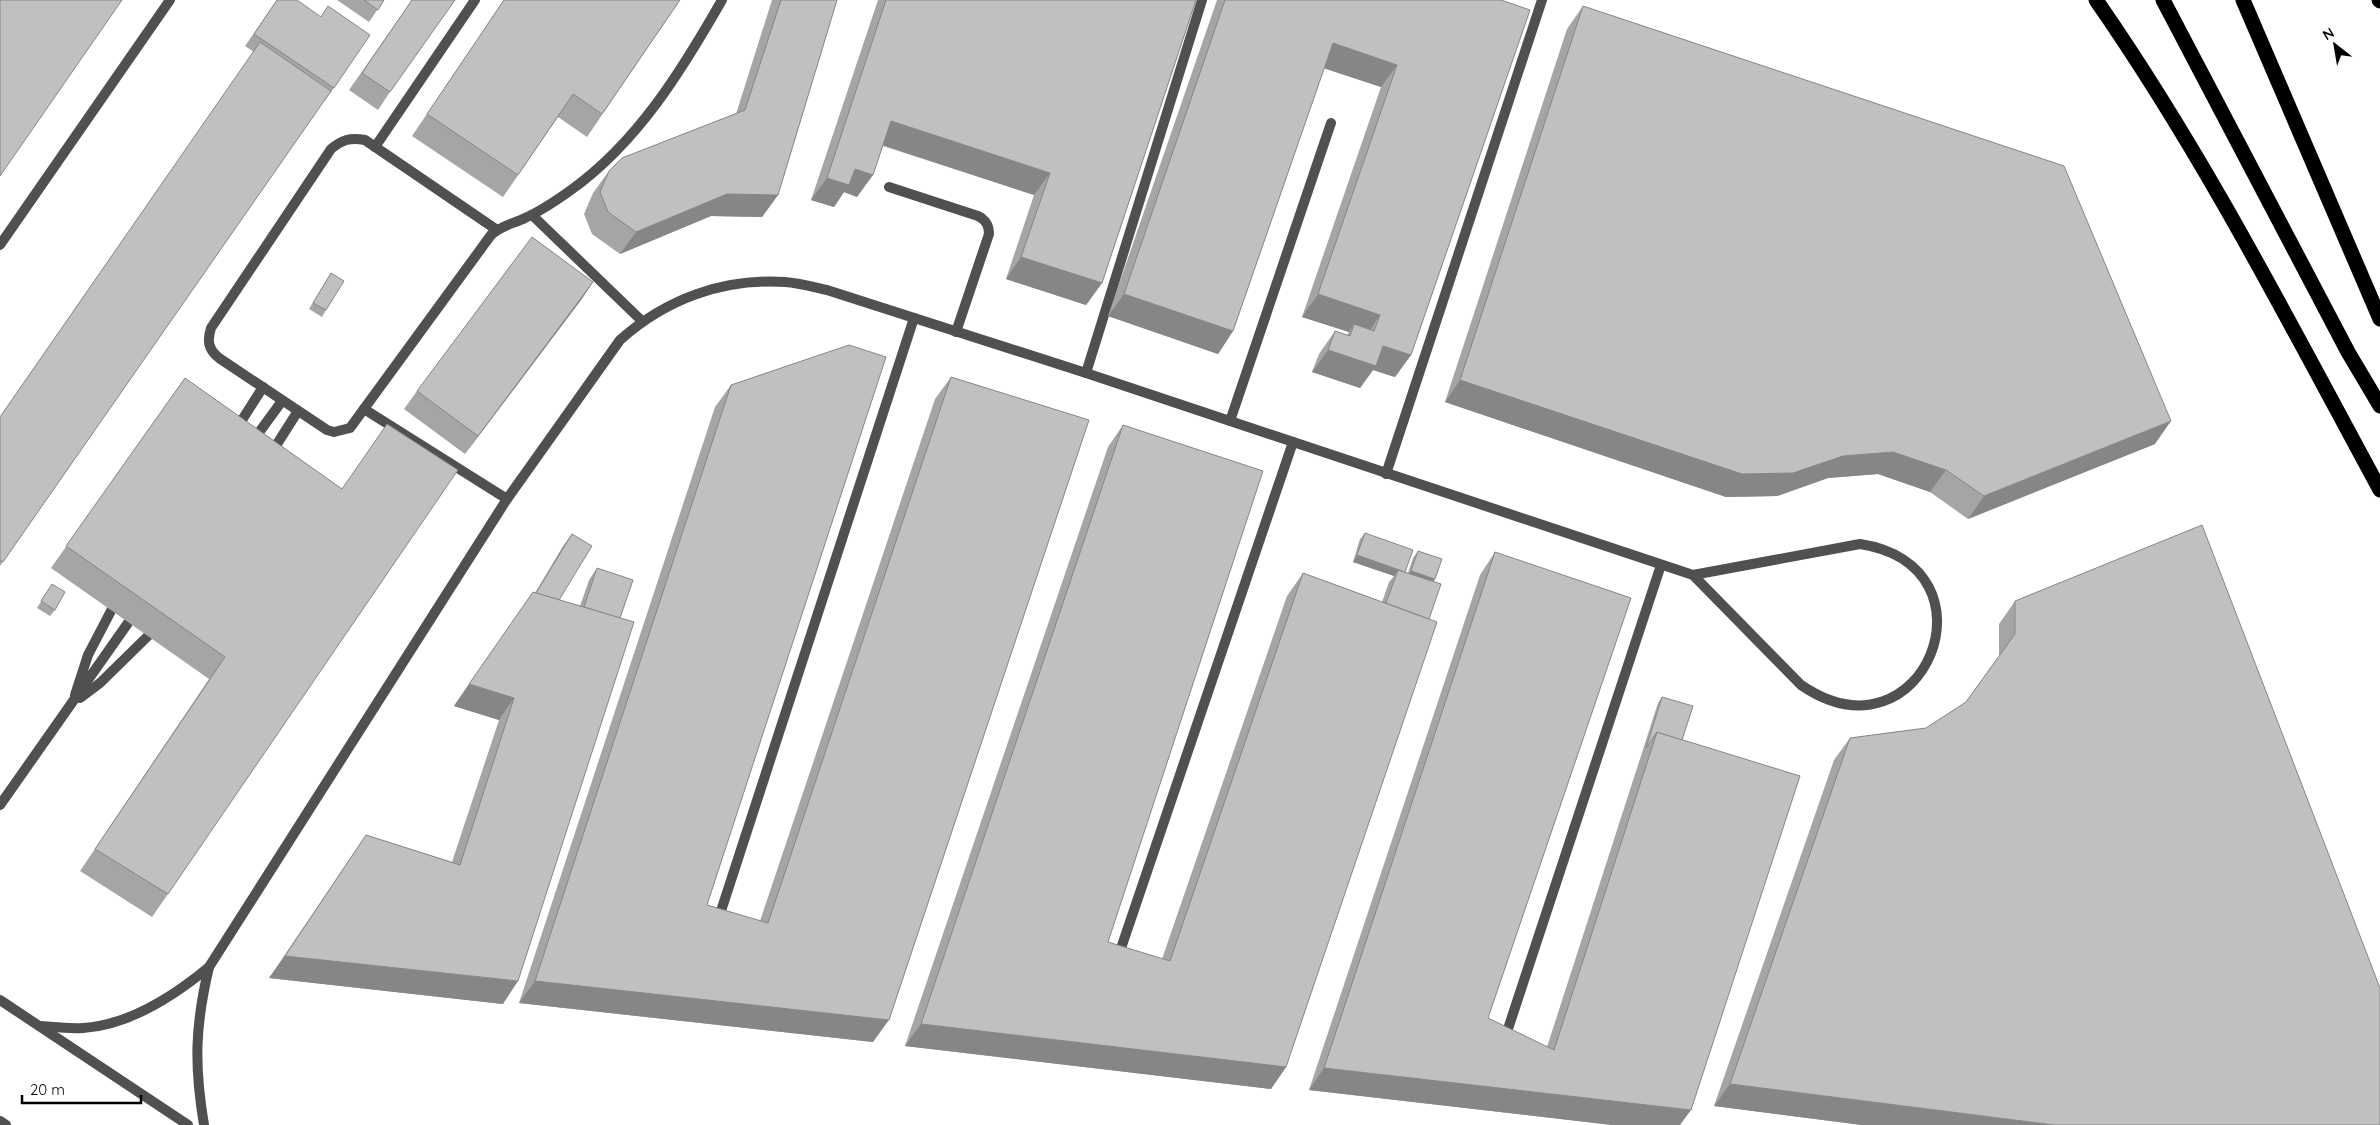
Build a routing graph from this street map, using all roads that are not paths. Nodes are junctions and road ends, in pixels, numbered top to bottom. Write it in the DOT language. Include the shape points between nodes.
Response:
graph roads {
  1 [pos="170,0"];
  2 [pos="474,0"];
  3 [pos="722,0"];
  4 [pos="1202,0"];
  5 [pos="1542,0"];
  6 [pos="2096,0"];
  7 [pos="2163,0"];
  8 [pos="2243,0"];
  9 [pos="1331,123"];
  10 [pos="375,146"];
  11 [pos="889,187"];
  12 [pos="532,215"];
  13 [pos="497,230"];
  14 [pos="0,245"];
  15 [pos="914,318"];
  16 [pos="2380,319"];
  17 [pos="642,321"];
  18 [pos="956,332"];
  19 [pos="1086,374"];
  20 [pos="263,387"];
  21 [pos="282,401"];
  22 [pos="2380,406"];
  23 [pos="364,409"];
  24 [pos="298,411"];
  25 [pos="1230,421"];
  26 [pos="228,442"];
  27 [pos="1293,442"];
  28 [pos="244,453"];
  29 [pos="263,467"];
  30 [pos="1386,474"];
  31 [pos="2380,490"];
  32 [pos="507,499"];
  33 [pos="1661,565"];
  34 [pos="1694,575"];
  35 [pos="112,609"];
  36 [pos="128,622"];
  37 [pos="148,636"];
  38 [pos="73,703"];
  39 [pos="0,805"];
  40 [pos="722,911"];
  41 [pos="209,967"];
  42 [pos="1114,969"];
  43 [pos="0,1000"];
  44 [pos="40,1026"];
  45 [pos="1502,1045"];
  46 [pos="0,1121"];
  47 [pos="6,1125"];
  48 [pos="188,1125"];
  49 [pos="204,1125"];
  1 -- 14 [label="street"];
  2 -- 10 [label="street"];
  3 -- 12 [label="street" via="669,88 640,126 608,160 579,184"];
  4 -- 19 [label="street"];
  5 -- 30 [label="street"];
  6 -- 31 [label="highway" via="2130,49 2212,184"];
  7 -- 22 [label="highway" via="2348,352"];
  8 -- 16 [label="highway"];
  9 -- 25 [label="street"];
  10 -- 13 [label="street"];
  10 -- 20 [label="street" via="352,138 340,141 331,149 211,328 209,345 213,353"];
  11 -- 18 [label="street" via="978,216 987,222 989,234"];
  12 -- 13 [label="street"];
  12 -- 17 [label="street"];
  13 -- 23 [label="street"];
  15 -- 17 [label="street" via="826,290 786,282 748,282 711,289 675,302"];
  15 -- 18 [label="street"];
  15 -- 40 [label="street"];
  17 -- 32 [label="street" via="620,340"];
  18 -- 19 [label="street"];
  19 -- 25 [label="street"];
  20 -- 21 [label="street"];
  20 -- 26 [label="street"];
  21 -- 24 [label="street"];
  21 -- 28 [label="street"];
  23 -- 24 [label="street" via="350,428 334,432"];
  23 -- 32 [label="street"];
  24 -- 29 [label="street"];
  25 -- 27 [label="street"];
  27 -- 30 [label="street"];
  27 -- 42 [label="street"];
  30 -- 33 [label="street"];
  32 -- 41 [label="street"];
  33 -- 34 [label="street"];
  33 -- 45 [label="street"];
  34 -- 34 [label="street" via="1801,685 1819,697 1840,704 1860,706 1880,702 1899,693 1915,680 1935,645 1938,625 1928,586 1906,561 1882,548 1860,544"];
  35 -- 38 [label="street" via="88,654"];
  36 -- 38 [label="street"];
  37 -- 38 [label="street" via="100,683"];
  38 -- 39 [label="street"];
  41 -- 44 [label="street" via="182,989 151,1007 118,1020 83,1028"];
  41 -- 49 [label="street" via="196,1034 196,1068"];
  43 -- 44 [label="street"];
  44 -- 48 [label="street"];
  46 -- 47 [label="street"];
}
